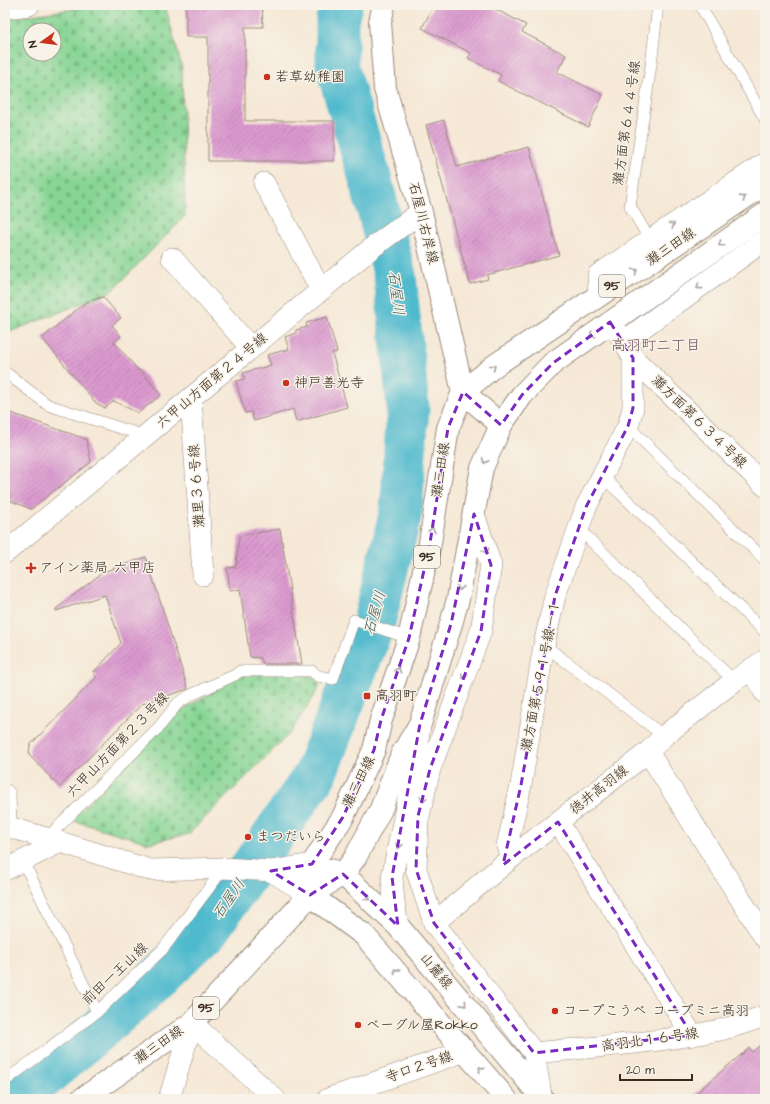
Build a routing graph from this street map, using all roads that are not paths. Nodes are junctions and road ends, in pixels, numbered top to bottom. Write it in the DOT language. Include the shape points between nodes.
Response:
graph roads {
  1 [pos="29,5"];
  2 [pos="384,5"];
  3 [pos="658,5"];
  4 [pos="701,7"];
  5 [pos="5,8"];
  6 [pos="765,119"];
  7 [pos="765,163"];
  8 [pos="264,183"];
  9 [pos="765,184"];
  10 [pos="421,212"];
  11 [pos="765,214"];
  12 [pos="650,240"];
  13 [pos="762,246"];
  14 [pos="172,258"];
  15 [pos="321,290"];
  16 [pos="599,295"];
  17 [pos="610,322"];
  18 [pos="251,348"];
  19 [pos="628,350"];
  20 [pos="5,372"];
  21 [pos="463,392"];
  22 [pos="191,398"];
  23 [pos="501,425"];
  24 [pos="628,426"];
  25 [pos="145,436"];
  26 [pos="602,476"];
  27 [pos="765,486"];
  28 [pos="474,514"];
  29 [pos="579,529"];
  30 [pos="5,553"];
  31 [pos="765,560"];
  32 [pos="203,575"];
  33 [pos="765,632"];
  34 [pos="407,637"];
  35 [pos="544,645"];
  36 [pos="758,665"];
  37 [pos="734,681"];
  38 [pos="765,693"];
  39 [pos="420,724"];
  40 [pos="664,736"];
  41 [pos="648,752"];
  42 [pos="5,795"];
  43 [pos="558,822"];
  44 [pos="5,826"];
  45 [pos="54,840"];
  46 [pos="511,858"];
  47 [pos="312,864"];
  48 [pos="14,866"];
  49 [pos="224,868"];
  50 [pos="271,871"];
  51 [pos="343,874"];
  52 [pos="310,894"];
  53 [pos="434,923"];
  54 [pos="398,926"];
  55 [pos="765,938"];
  56 [pos="97,1012"];
  57 [pos="765,1016"];
  58 [pos="192,1023"];
  59 [pos="692,1035"];
  60 [pos="465,1051"];
  61 [pos="534,1053"];
  62 [pos="5,1081"];
  63 [pos="542,1097"];
  64 [pos="82,1099"];
  65 [pos="169,1099"];
  66 [pos="276,1099"];
  67 [pos="328,1099"];
  68 [pos="506,1099"];
  1 -- 5 [label="street"];
  2 -- 10 [label="main road, 石屋川右岸線" via="380,22 385,89"];
  3 -- 12 [label="lane, 灘方面第６４４号線" via="630,206"];
  4 -- 6 [label="lane"];
  12 -- 7 [label="street, one-way"];
  8 -- 15 [label="street"];
  16 -- 9 [label="main road, 灘三田線 / 95, one-way"];
  10 -- 15 [label="street, 六甲山方面第２４号線"];
  10 -- 21 [label="main road, 石屋川右岸線"];
  11 -- 17 [label="main road, 灘三田線 / 95, one-way"];
  12 -- 16 [label="street" via="598,275"];
  13 -- 19 [label="street, one-way"];
  14 -- 18 [label="street"];
  15 -- 18 [label="street, 六甲山方面第２４号線"];
  21 -- 16 [label="main road, 灘三田線 / 95, one-way" via="494,366"];
  17 -- 19 [label="street"];
  17 -- 23 [label="main road, 灘三田線 / 95, one-way" via="553,363 522,395"];
  18 -- 22 [label="street, 六甲山方面第２４号線"];
  19 -- 24 [label="street, 灘方面第５９１号線－１" via="633,408"];
  19 -- 27 [label="street, 灘方面第６３４号線"];
  20 -- 25 [label="lane" via="48,405"];
  21 -- 23 [label="main road"];
  34 -- 21 [label="main road, 灘三田線 / 95, one-way" via="430,543 448,428"];
  22 -- 25 [label="street, 六甲山方面第２４号線"];
  22 -- 32 [label="street, 灘里３６号線"];
  23 -- 28 [label="main road, 灘三田線 / 95, one-way" via="482,468"];
  24 -- 26 [label="street, 灘方面第５９１号線－１"];
  24 -- 31 [label="lane"];
  25 -- 30 [label="street, 六甲山方面第２４号線"];
  26 -- 29 [label="street, 灘方面第５９１号線－１" via="586,507"];
  26 -- 33 [label="lane"];
  28 -- 39 [label="main road, 灘三田線 / 95, one-way" via="458,599"];
  28 -- 53 [label="street, one-way" via="491,565 481,631 430,769 418,821 416,869"];
  29 -- 35 [label="street, 灘方面第５９１号線－１" via="555,596"];
  29 -- 37 [label="lane"];
  34 -- 45 [label="lane, 六甲山方面第２３号線" via="354,620 333,679 318,676 312,671 240,671 191,695 178,703 159,727"];
  47 -- 34 [label="main road, 灘三田線 / 95, one-way" via="343,816 374,750"];
  35 -- 40 [label="lane"];
  35 -- 46 [label="street, 灘方面第５９１号線－１" via="521,785 507,846"];
  36 -- 37 [label="street, 徳井高羽線"];
  36 -- 38 [label="street"];
  37 -- 40 [label="street, 徳井高羽線"];
  39 -- 51 [label="main road, 灘三田線 / 95" via="402,754 381,809 355,858"];
  39 -- 54 [label="street, one-way" via="416,758 392,877"];
  40 -- 41 [label="street, 徳井高羽線"];
  41 -- 43 [label="street, 徳井高羽線"];
  41 -- 55 [label="street"];
  42 -- 44 [label="street"];
  43 -- 46 [label="street, 徳井高羽線"];
  43 -- 59 [label="street"];
  44 -- 45 [label="street"];
  45 -- 48 [label="street"];
  45 -- 49 [label="street" via="150,870"];
  46 -- 53 [label="street, 徳井高羽線"];
  47 -- 50 [label="street"];
  47 -- 51 [label="main road, 山麓線"];
  47 -- 52 [label="main road, 灘三田線 / 95"];
  48 -- 56 [label="lane"];
  49 -- 50 [label="street"];
  49 -- 56 [label="lane, 前田一王山線" via="164,949"];
  50 -- 52 [label="street"];
  51 -- 52 [label="main road, 灘三田線 / 95"];
  51 -- 54 [label="main road, 山麓線, one-way"];
  52 -- 58 [label="main road, 灘三田線 / 95"];
  60 -- 52 [label="main road, one-way" via="364,935"];
  53 -- 61 [label="street, one-way"];
  54 -- 63 [label="main road, 山麓線, one-way"];
  56 -- 62 [label="lane, 前田一王山線"];
  57 -- 59 [label="street, 高羽北１６号線" via="717,1031"];
  58 -- 64 [label="main road, 灘三田線 / 95"];
  58 -- 65 [label="street"];
  58 -- 66 [label="street"];
  59 -- 61 [label="street, 高羽北１６号線"];
  60 -- 67 [label="street, 寺口２号線"];
  68 -- 60 [label="main road, one-way"];
  61 -- 63 [label="street"];
}
